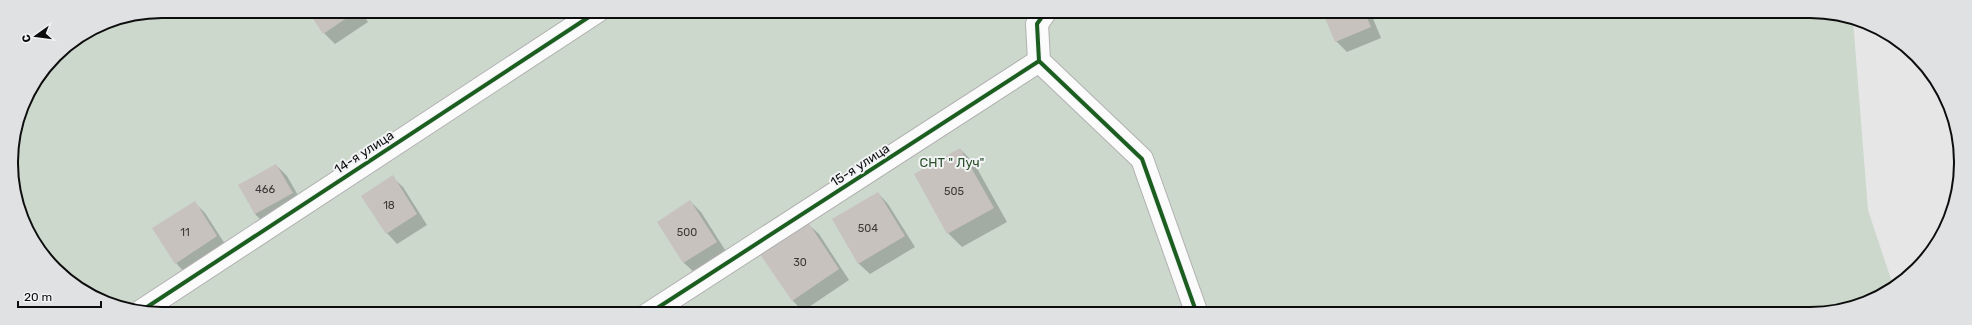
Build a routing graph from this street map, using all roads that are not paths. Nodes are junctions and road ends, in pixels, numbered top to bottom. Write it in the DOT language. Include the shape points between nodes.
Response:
graph roads {
  1 [pos="587,18"];
  2 [pos="1041,18"];
  3 [pos="1040,61"];
  4 [pos="148,306"];
  5 [pos="659,307"];
  6 [pos="1195,307"];
  1 -- 4 [label="street, 14-я улица"];
  2 -- 3 [label="street" via="1037,24"];
  3 -- 5 [label="street, 15-я улица"];
  3 -- 6 [label="street" via="1142,159"];
}
